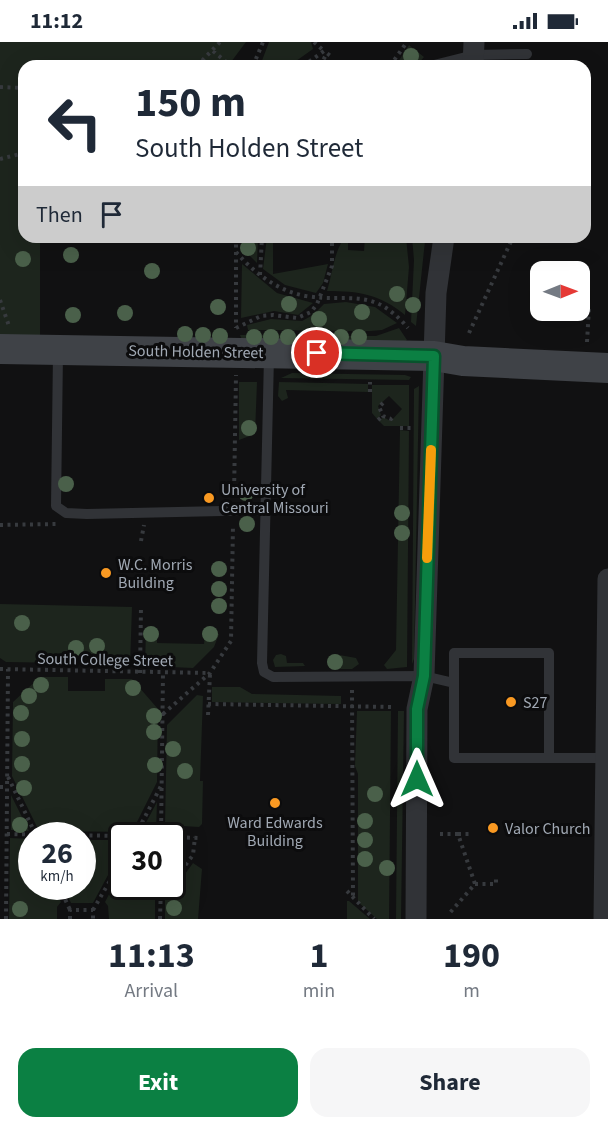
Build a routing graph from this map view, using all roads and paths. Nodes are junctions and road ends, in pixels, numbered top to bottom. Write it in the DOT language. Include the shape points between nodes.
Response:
graph roads {
  1 [pos="220,42"];
  2 [pos="263,42"];
  3 [pos="314,42"];
  4 [pos="407,42"];
  5 [pos="213,51"];
  6 [pos="325,52"];
  7 [pos="474,54"];
  8 [pos="527,54"];
  9 [pos="332,57"];
  10 [pos="203,60"];
  11 [pos="224,60"];
  12 [pos="256,60"];
  13 [pos="312,60"];
  14 [pos="322,60"];
  15 [pos="394,60"];
  16 [pos="452,60"];
  17 [pos="0,87"];
  18 [pos="18,88"];
  19 [pos="18,154"];
  20 [pos="0,159"];
  21 [pos="237,243"];
  22 [pos="262,243"];
  23 [pos="332,243"];
  24 [pos="443,243"];
  25 [pos="510,243"];
  26 [pos="236,252"];
  27 [pos="260,275"];
  28 [pos="318,297"];
  29 [pos="0,300"];
  30 [pos="588,321"];
  31 [pos="408,328"];
  32 [pos="469,333"];
  33 [pos="5,338"];
  34 [pos="587,342"];
  35 [pos="58,350"];
  36 [pos="269,352"];
  37 [pos="434,356"];
  38 [pos="608,368"];
  39 [pos="370,382"];
  40 [pos="370,392"];
  41 [pos="383,403"];
  42 [pos="395,415"];
  43 [pos="382,416"];
  44 [pos="378,420"];
  45 [pos="400,428"];
  46 [pos="411,428"];
  47 [pos="266,510"];
  48 [pos="608,579"];
  49 [pos="141,607"];
  50 [pos="0,669"];
  51 [pos="8,669"];
  52 [pos="140,673"];
  53 [pos="163,673"];
  54 [pos="210,673"];
  55 [pos="424,676"];
  56 [pos="352,678"];
  57 [pos="454,684"];
  58 [pos="208,704"];
  59 [pos="352,707"];
  60 [pos="395,707"];
  61 [pos="163,714"];
  62 [pos="208,715"];
  63 [pos="549,758"];
  64 [pos="605,758"];
  65 [pos="7,776"];
  66 [pos="162,785"];
  67 [pos="0,787"];
  68 [pos="7,787"];
  69 [pos="30,822"];
  70 [pos="142,822"];
  71 [pos="161,822"];
  72 [pos="7,834"];
  73 [pos="18,834"];
  74 [pos="440,834"];
  75 [pos="458,834"];
  76 [pos="470,834"];
  77 [pos="186,838"];
  78 [pos="186,864"];
  79 [pos="496,877"];
  80 [pos="108,884"];
  81 [pos="475,884"];
  82 [pos="347,891"];
  83 [pos="353,897"];
  84 [pos="65,900"];
  85 [pos="161,900"];
  86 [pos="70,910"];
  87 [pos="93,910"];
  88 [pos="448,915"];
  89 [pos="6,919"];
  90 [pos="70,919"];
  91 [pos="93,919"];
  92 [pos="160,919"];
  93 [pos="374,919"];
  94 [pos="417,919"];
  95 [pos="604,919"];
  1 -- 5 [label="path"];
  2 -- 12 [label="path"];
  3 -- 6 [label="path"];
  4 -- 15 [label="path"];
  5 -- 10 [label="path"];
  5 -- 11 [label="path"];
  6 -- 9 [label="path"];
  6 -- 13 [label="path"];
  6 -- 14 [label="path"];
  7 -- 8 [label="lane"];
  7 -- 16 [label="lane"];
  17 -- 18 [label="path"];
  19 -- 20 [label="path"];
  21 -- 26 [label="path"];
  22 -- 27 [label="path"];
  23 -- 28 [label="path" via="332,266"];
  24 -- 37 [label="street" via="436,293"];
  25 -- 32 [label="path"];
  26 -- 27 [label="path"];
  26 -- 28 [label="path" via="236,330 267,315 302,317 314,308"];
  27 -- 28 [label="path" via="285,291"];
  28 -- 31 [label="path" via="368,299 399,317"];
  29 -- 33 [label="path"];
  30 -- 34 [label="path"];
  33 -- 35 [label="main road, South Holden Street"];
  35 -- 36 [label="main road, South Holden Street"];
  35 -- 47 [label="lane" via="56,506 66,513 87,514"];
  36 -- 37 [label="main road, South Holden Street"];
  36 -- 47 [label="lane"];
  37 -- 38 [label="main road, South Holden Street"];
  37 -- 55 [label="street"];
  39 -- 40 [label="path"];
  41 -- 43 [label="path" via="379,406"];
  42 -- 43 [label="path" via="391,419"];
  43 -- 44 [label="path"];
  45 -- 46 [label="path"];
  47 -- 56 [label="lane" via="264,672 273,676"];
  48 -- 64 [label="street"];
  49 -- 52 [label="path"];
  50 -- 51 [label="path, South College Street"];
  51 -- 52 [label="path, South College Street"];
  51 -- 65 [label="path"];
  52 -- 53 [label="path, South College Street"];
  53 -- 54 [label="path, South College Street"];
  53 -- 61 [label="path"];
  54 -- 58 [label="path"];
  54 -- 61 [label="path"];
  55 -- 56 [label="lane"];
  55 -- 57 [label="lane"];
  55 -- 94 [label="street" via="417,709"];
  56 -- 59 [label="path"];
  57 -- 63 [label="lane" via="453,758"];
  57 -- 63 [label="lane" via="454,654 549,653"];
  58 -- 59 [label="path"];
  58 -- 62 [label="path"];
  59 -- 60 [label="path"];
  59 -- 83 [label="path"];
  61 -- 66 [label="path"];
  63 -- 64 [label="lane"];
  64 -- 95 [label="street"];
  65 -- 68 [label="path"];
  65 -- 69 [label="path"];
  66 -- 70 [label="path"];
  66 -- 71 [label="path"];
  67 -- 68 [label="path"];
  68 -- 72 [label="path"];
  72 -- 73 [label="path"];
  72 -- 89 [label="path"];
  74 -- 75 [label="path"];
  75 -- 76 [label="path"];
  75 -- 81 [label="path"];
  77 -- 78 [label="path" via="197,838"];
  79 -- 81 [label="path" via="496,884"];
  80 -- 87 [label="path"];
  81 -- 88 [label="path"];
  82 -- 83 [label="path"];
  83 -- 93 [label="path"];
  84 -- 86 [label="path"];
  85 -- 92 [label="path"];
  86 -- 87 [label="path"];
  86 -- 90 [label="path"];
  87 -- 91 [label="path"];
}
